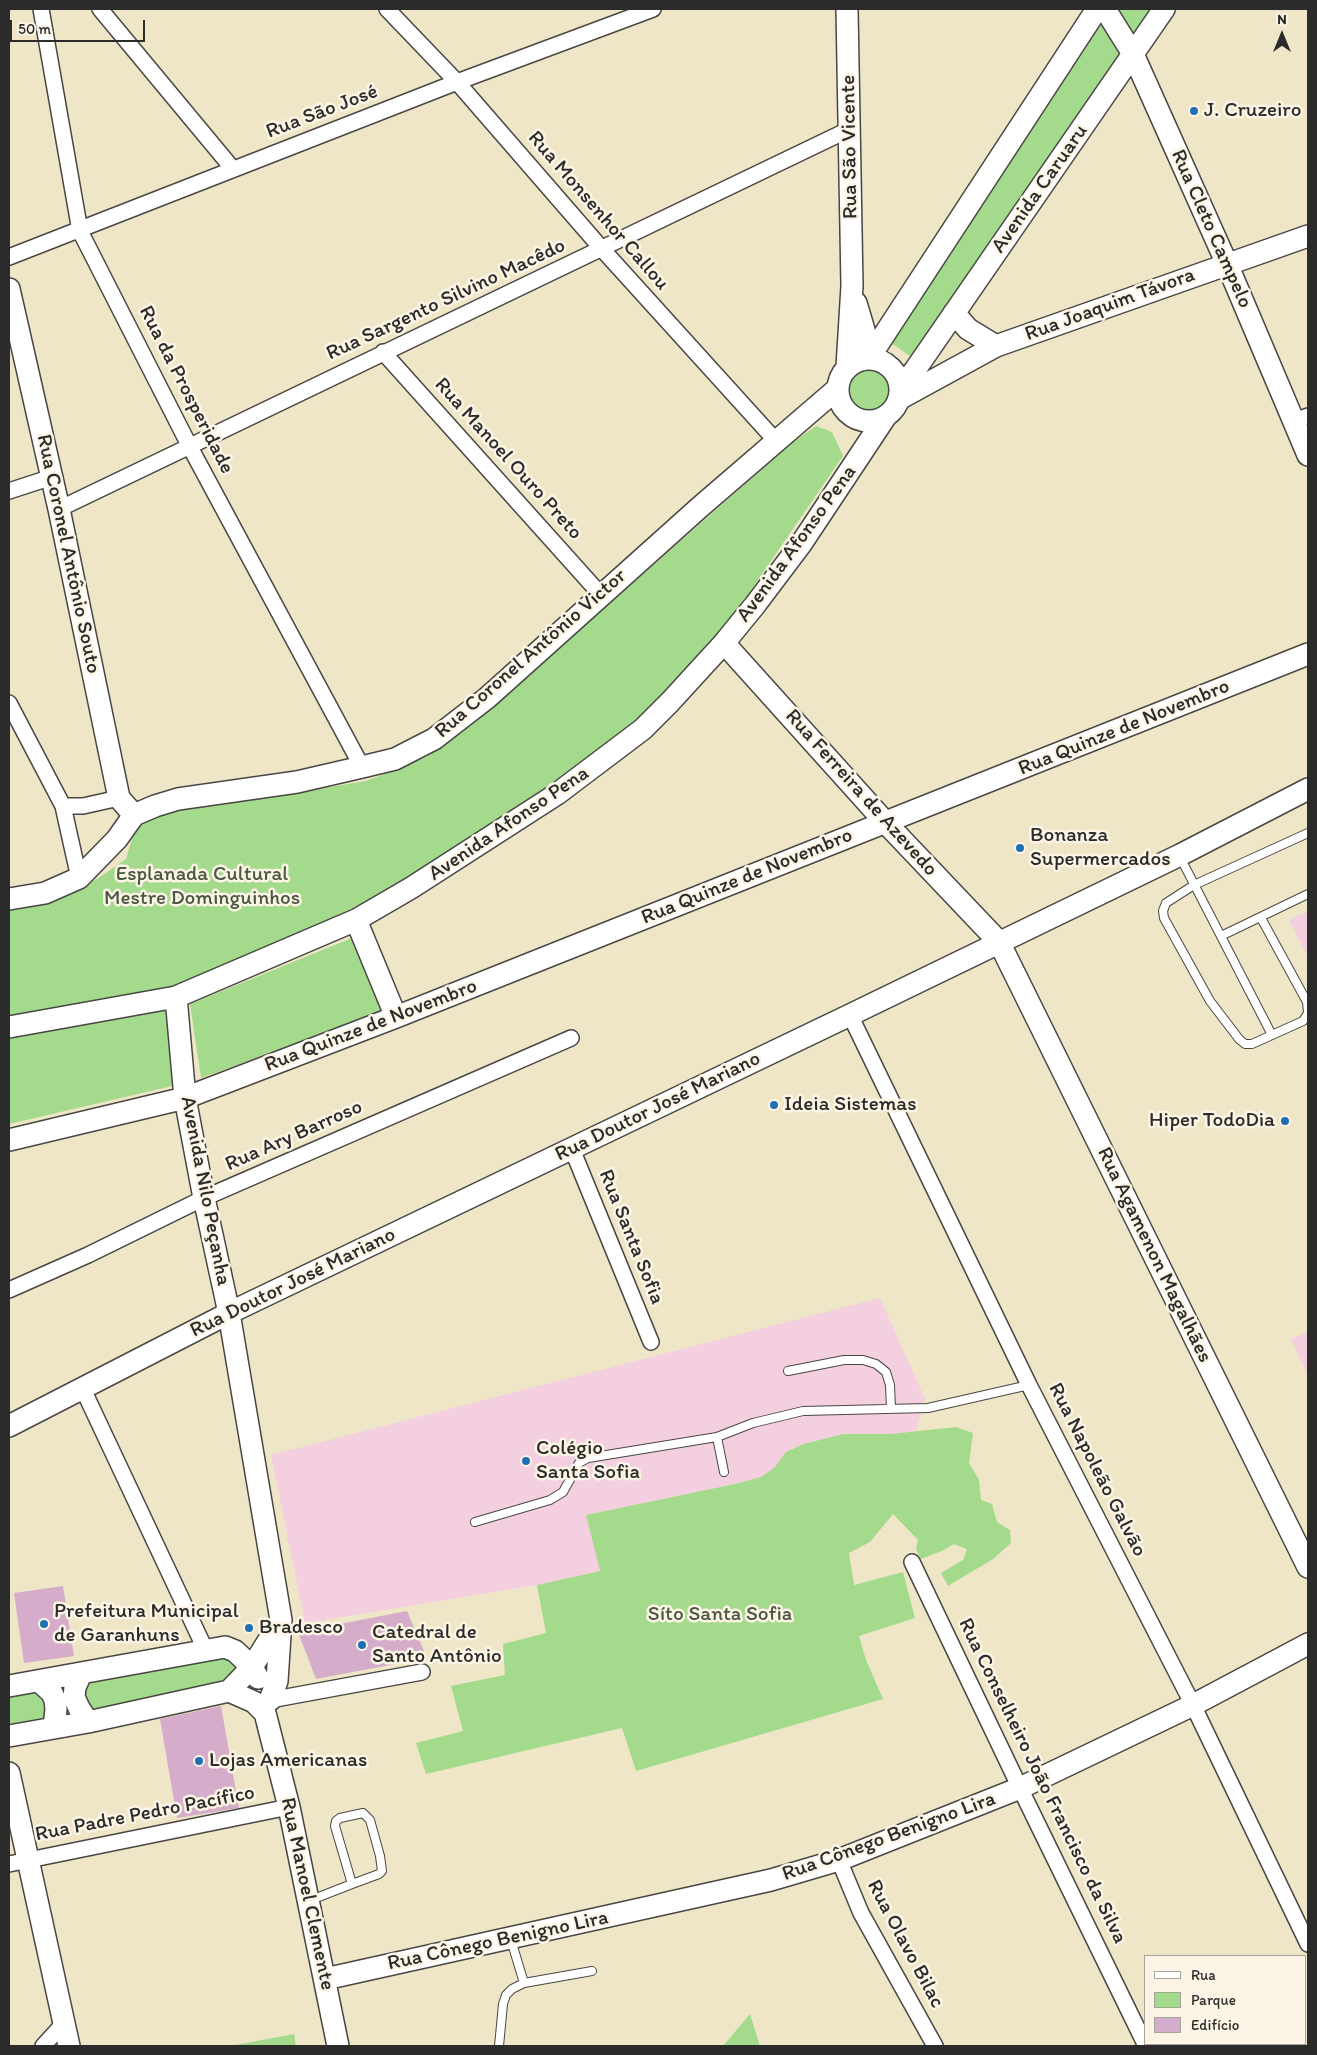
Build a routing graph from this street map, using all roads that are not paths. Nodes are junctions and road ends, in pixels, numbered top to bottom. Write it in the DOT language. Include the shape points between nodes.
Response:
graph roads {
  1 [pos="41,9"];
  2 [pos="100,9"];
  3 [pos="387,9"];
  4 [pos="648,9"];
  5 [pos="652,9"];
  6 [pos="847,9"];
  7 [pos="1097,9"];
  8 [pos="1105,9"];
  9 [pos="1164,9"];
  10 [pos="1133,54"];
  11 [pos="457,82"];
  12 [pos="850,128"];
  13 [pos="233,169"];
  14 [pos="80,230"];
  15 [pos="1308,236"];
  16 [pos="602,249"];
  17 [pos="9,257"];
  18 [pos="1227,264"];
  19 [pos="852,286"];
  20 [pos="9,289"];
  21 [pos="954,313"];
  22 [pos="996,346"];
  23 [pos="384,352"];
  24 [pos="869,358"];
  25 [pos="847,366"];
  26 [pos="915,370"];
  27 [pos="837,389"];
  28 [pos="891,408"];
  29 [pos="1301,418"];
  30 [pos="776,441"];
  31 [pos="190,447"];
  32 [pos="1308,455"];
  33 [pos="52,477"];
  34 [pos="9,490"];
  35 [pos="59,509"];
  36 [pos="601,595"];
  37 [pos="724,643"];
  38 [pos="1308,654"];
  39 [pos="9,704"];
  40 [pos="362,767"];
  41 [pos="1308,789"];
  42 [pos="120,798"];
  43 [pos="62,806"];
  44 [pos="134,815"];
  45 [pos="885,822"];
  46 [pos="1308,833"];
  47 [pos="1180,855"];
  48 [pos="80,878"];
  49 [pos="1194,885"];
  50 [pos="1308,894"];
  51 [pos="9,899"];
  52 [pos="1261,918"];
  53 [pos="356,920"];
  54 [pos="1221,936"];
  55 [pos="999,942"];
  56 [pos="176,997"];
  57 [pos="1308,1012"];
  58 [pos="850,1015"];
  59 [pos="396,1017"];
  60 [pos="9,1028"];
  61 [pos="1272,1035"];
  62 [pos="571,1038"];
  63 [pos="185,1098"];
  64 [pos="9,1140"];
  65 [pos="572,1149"];
  66 [pos="204,1198"];
  67 [pos="9,1290"];
  68 [pos="229,1313"];
  69 [pos="651,1342"];
  70 [pos="788,1371"];
  71 [pos="1029,1385"];
  72 [pos="82,1387"];
  73 [pos="891,1409"];
  74 [pos="9,1426"];
  75 [pos="717,1437"];
  76 [pos="724,1472"];
  77 [pos="475,1522"];
  78 [pos="912,1562"];
  79 [pos="1308,1567"];
  80 [pos="282,1620"];
  81 [pos="1308,1644"];
  82 [pos="206,1650"];
  83 [pos="252,1667"];
  84 [pos="422,1672"];
  85 [pos="81,1674"];
  86 [pos="39,1681"];
  87 [pos="9,1686"];
  88 [pos="229,1691"];
  89 [pos="1193,1705"];
  90 [pos="268,1706"];
  91 [pos="88,1722"];
  92 [pos="54,1728"];
  93 [pos="9,1736"];
  94 [pos="9,1773"];
  95 [pos="1020,1788"];
  96 [pos="289,1807"];
  97 [pos="839,1860"];
  98 [pos="18,1861"];
  99 [pos="352,1884"];
  100 [pos="309,1901"];
  101 [pos="511,1939"];
  102 [pos="1308,1944"];
  103 [pos="592,1971"];
  104 [pos="325,1979"];
  105 [pos="524,1983"];
  106 [pos="64,2023"];
  107 [pos="1144,2042"];
  108 [pos="43,2046"];
  109 [pos="69,2046"];
  110 [pos="338,2046"];
  111 [pos="499,2046"];
  112 [pos="935,2046"];
  1 -- 14 [label="street, Rua da Prosperidade"];
  2 -- 13 [label="street"];
  3 -- 11 [label="street, Rua Monsenhor Callou"];
  4 -- 5 [label="street, Rua São José"];
  4 -- 11 [label="street, Rua São José"];
  6 -- 12 [label="main road, Rua São Vicente"];
  7 -- 24 [label="main road"];
  8 -- 10 [label="main road, Rua Cleto Campelo"];
  9 -- 10 [label="main road, Avenida Caruaru"];
  10 -- 18 [label="main road, Rua Cleto Campelo"];
  10 -- 21 [label="main road, Avenida Caruaru"];
  11 -- 13 [label="street, Rua São José"];
  11 -- 16 [label="street, Rua Monsenhor Callou"];
  12 -- 16 [label="street, Rua Sargento Silvino Macêdo"];
  12 -- 19 [label="main road, Rua São Vicente"];
  13 -- 14 [label="street, Rua São José"];
  14 -- 17 [label="street, Rua São José"];
  14 -- 31 [label="street, Rua da Prosperidade"];
  15 -- 18 [label="main road, Rua Joaquim Távora"];
  16 -- 23 [label="street, Rua Sargento Silvino Macêdo"];
  16 -- 30 [label="street, Rua Monsenhor Callou"];
  18 -- 22 [label="main road, Rua Joaquim Távora"];
  18 -- 29 [label="main road, Rua Cleto Campelo"];
  19 -- 24 [label="main road"];
  19 -- 25 [label="main road"];
  20 -- 33 [label="main road, Rua Coronel Antônio Souto"];
  21 -- 22 [label="main road" via="968,329"];
  21 -- 26 [label="main road, Avenida Caruaru"];
  22 -- 28 [label="main road, Rua Joaquim Távora"];
  23 -- 31 [label="street, Rua Sargento Silvino Macêdo"];
  23 -- 36 [label="street, Rua Manoel Ouro Preto"];
  24 -- 25 [label="main road"];
  24 -- 28 [label="main road" via="879,360 894,371"];
  25 -- 27 [label="main road"];
  26 -- 28 [label="main road, Avenida Afonso Pena"];
  27 -- 28 [label="main road" via="843,408 858,419 877,420"];
  27 -- 30 [label="main road, Rua Coronel Antônio Victor"];
  28 -- 37 [label="main road, Avenida Afonso Pena" via="800,544"];
  29 -- 32 [label="main road, Rua Cleto Campelo"];
  30 -- 36 [label="main road, Rua Coronel Antônio Victor"];
  31 -- 35 [label="street, Rua Sargento Silvino Macêdo"];
  31 -- 40 [label="street, Rua da Prosperidade"];
  33 -- 34 [label="street"];
  33 -- 35 [label="main road, Rua Coronel Antônio Souto"];
  35 -- 42 [label="main road, Rua Coronel Antônio Souto"];
  36 -- 40 [label="main road, Rua Coronel Antônio Victor" via="487,698 451,726 415,750"];
  37 -- 45 [label="main road, Rua Ferreira de Azevedo"];
  37 -- 53 [label="main road, Avenida Afonso Pena" via="650,722 601,762 482,844"];
  38 -- 45 [label="main road, Rua Quinze de Novembro"];
  39 -- 43 [label="street"];
  40 -- 44 [label="main road, Rua Coronel Antônio Victor" via="297,782 178,799"];
  41 -- 47 [label="main road, Rua Doutor José Mariano"];
  42 -- 43 [label="street" via="83,806"];
  42 -- 44 [label="main road, Rua Coronel Antônio Souto"];
  43 -- 48 [label="street"];
  44 -- 48 [label="main road" via="117,839"];
  45 -- 55 [label="main road, Rua Ferreira de Azevedo"];
  45 -- 59 [label="main road, Rua Quinze de Novembro"];
  46 -- 49 [label="lane"];
  47 -- 49 [label="lane"];
  47 -- 55 [label="main road, Rua Doutor José Mariano"];
  48 -- 51 [label="main road" via="45,893"];
  49 -- 54 [label="lane"];
  49 -- 61 [label="lane" via="1166,903 1164,918 1210,1001 1239,1039 1245,1044 1252,1044"];
  50 -- 52 [label="lane"];
  52 -- 54 [label="lane"];
  52 -- 57 [label="lane" via="1307,1002"];
  53 -- 56 [label="main road, Avenida Afonso Pena"];
  53 -- 59 [label="main road"];
  54 -- 61 [label="lane"];
  55 -- 58 [label="main road, Rua Doutor José Mariano"];
  55 -- 79 [label="main road, Rua Agamenon Magalhães"];
  56 -- 60 [label="main road, Avenida Afonso Pena"];
  56 -- 63 [label="main road, Avenida Nilo Peçanha"];
  57 -- 61 [label="lane" via="1303,1021"];
  58 -- 65 [label="main road, Rua Doutor José Mariano"];
  58 -- 71 [label="street, Rua Napoleão Galvão"];
  59 -- 63 [label="main road, Rua Quinze de Novembro"];
  62 -- 66 [label="street, Rua Ary Barroso"];
  63 -- 64 [label="main road, Rua Quinze de Novembro"];
  63 -- 66 [label="main road, Avenida Nilo Peçanha"];
  65 -- 68 [label="main road, Rua Doutor José Mariano"];
  65 -- 69 [label="street, Rua Santa Sofia"];
  66 -- 67 [label="street, Rua Ary Barroso"];
  66 -- 68 [label="main road, Avenida Nilo Peçanha"];
  68 -- 72 [label="main road, Rua Doutor José Mariano"];
  68 -- 80 [label="main road, Avenida Nilo Peçanha"];
  70 -- 73 [label="lane" via="844,1360 876,1364 886,1372"];
  71 -- 73 [label="lane" via="928,1408"];
  71 -- 89 [label="street, Rua Napoleão Galvão"];
  72 -- 74 [label="main road, Rua Doutor José Mariano"];
  72 -- 82 [label="street"];
  73 -- 75 [label="lane" via="803,1411 753,1423"];
  75 -- 76 [label="lane"];
  75 -- 77 [label="lane" via="588,1458 579,1463 563,1492 550,1500"];
  78 -- 95 [label="street, Rua Conselheiro João Francisco da Silva"];
  80 -- 83 [label="main road"];
  80 -- 90 [label="main road, Avenida Nilo Peçanha" via="277,1681"];
  81 -- 89 [label="main road, Rua Cônego Benigno Lira"];
  82 -- 83 [label="main road, Rua Manoel Clemente" via="231,1648"];
  82 -- 85 [label="main road, Rua Manoel Clemente"];
  83 -- 88 [label="main road"];
  83 -- 90 [label="main road, Rua Manoel Clemente"];
  84 -- 90 [label="street"];
  85 -- 86 [label="main road, Rua Manoel Clemente"];
  85 -- 91 [label="main road" via="74,1697"];
  86 -- 87 [label="main road, Rua Manoel Clemente"];
  86 -- 92 [label="main road" via="55,1700"];
  88 -- 90 [label="main road"];
  88 -- 91 [label="main road"];
  89 -- 95 [label="main road, Rua Cônego Benigno Lira"];
  89 -- 102 [label="street, Rua Napoleão Galvão"];
  90 -- 96 [label="main road, Rua Manoel Clemente"];
  91 -- 92 [label="main road"];
  92 -- 93 [label="main road"];
  94 -- 98 [label="main road"];
  95 -- 97 [label="main road, Rua Cônego Benigno Lira"];
  95 -- 107 [label="street, Rua Conselheiro João Francisco da Silva"];
  96 -- 98 [label="street, Rua Padre Pedro Pacífico"];
  96 -- 100 [label="main road, Rua Manoel Clemente"];
  97 -- 101 [label="main road, Rua Cônego Benigno Lira" via="771,1880"];
  97 -- 112 [label="street, Rua Olavo Bilac" via="861,1913"];
  98 -- 106 [label="main road"];
  99 -- 99 [label="lane" via="382,1871 370,1820 363,1813 340,1818 335,1826"];
  99 -- 100 [label="lane"];
  100 -- 104 [label="main road, Rua Manoel Clemente"];
  101 -- 104 [label="main road, Rua Cônego Benigno Lira"];
  101 -- 105 [label="lane"];
  103 -- 105 [label="lane"];
  104 -- 110 [label="main road, Rua Manoel Clemente"];
  105 -- 111 [label="lane" via="506,1995"];
  106 -- 108 [label="street"];
  106 -- 109 [label="main road"];
}
